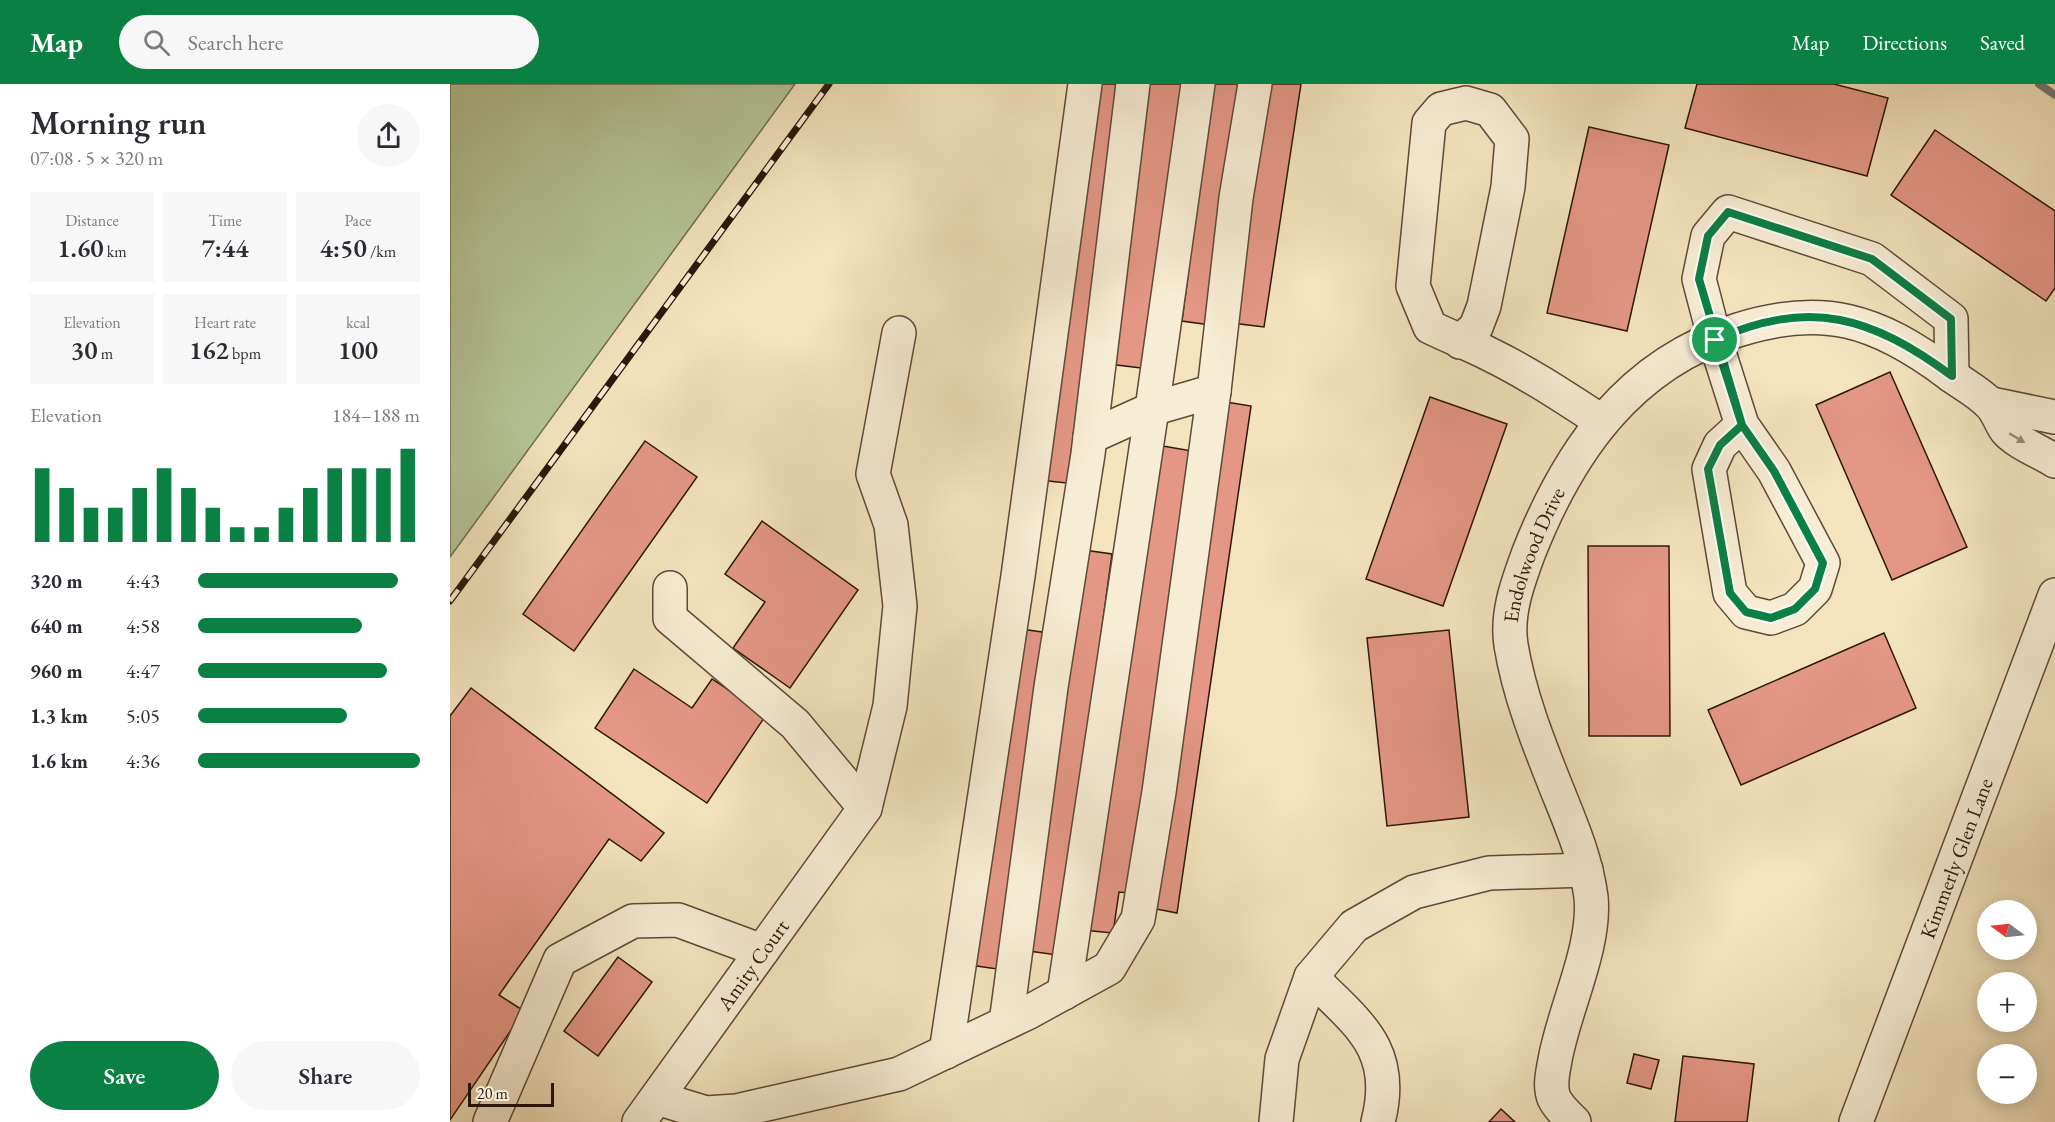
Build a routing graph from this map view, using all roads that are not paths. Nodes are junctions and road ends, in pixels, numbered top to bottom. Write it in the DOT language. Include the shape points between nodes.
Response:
graph roads {
  1 [pos="1084,84"];
  2 [pos="1133,84"];
  3 [pos="1198,84"];
  4 [pos="1254,84"];
  5 [pos="899,333"];
  6 [pos="1715,340"];
  7 [pos="1460,342"];
  8 [pos="1952,376"];
  9 [pos="1214,391"];
  10 [pos="1991,404"];
  11 [pos="1152,409"];
  12 [pos="2055,417"];
  13 [pos="1600,421"];
  14 [pos="1742,425"];
  15 [pos="1090,437"];
  16 [pos="2055,461"];
  17 [pos="1071,561"];
  18 [pos="1018,576"];
  19 [pos="670,588"];
  20 [pos="2055,596"];
  21 [pos="865,808"];
  22 [pos="1586,870"];
  23 [pos="762,951"];
  24 [pos="1311,977"];
  25 [pos="1064,993"];
  26 [pos="1006,1023"];
  27 [pos="946,1052"];
  28 [pos="648,1110"];
  29 [pos="490,1122"];
  30 [pos="1276,1122"];
  31 [pos="1378,1122"];
  32 [pos="1575,1122"];
  33 [pos="1856,1122"];
  1 -- 18 [label="street"];
  2 -- 15 [label="street"];
  3 -- 11 [label="street"];
  4 -- 9 [label="street" via="1236,198"];
  5 -- 21 [label="street" via="873,474 891,525 900,606 890,706"];
  6 -- 8 [label="street, Endolwood Drive" via="1782,319 1841,318 1913,348"];
  6 -- 8 [label="street" via="1699,279 1708,236 1728,212 1872,259 1951,319"];
  6 -- 13 [label="street, Endolwood Drive" via="1677,357 1624,397"];
  6 -- 14 [label="street"];
  7 -- 7 [label="street" via="1430,327 1413,286 1429,123 1441,109 1466,103 1490,110 1512,139 1508,187 1484,306 1476,327"];
  7 -- 13 [label="street" via="1538,381"];
  8 -- 10 [label="street, Endolwood Drive"];
  9 -- 11 [label="street"];
  9 -- 25 [label="street" via="1138,919 1109,968"];
  10 -- 12 [label="street, Endolwood Drive"];
  10 -- 16 [label="street, Endolwood Drive, one-way" via="2008,433"];
  11 -- 15 [label="street"];
  11 -- 25 [label="street"];
  13 -- 22 [label="street, Endolwood Drive" via="1564,476 1535,538 1516,587 1509,622 1526,703"];
  14 -- 14 [label="street" via="1774,471 1823,563 1815,589 1795,609 1771,618 1746,612 1730,593 1708,469 1720,445"];
  15 -- 17 [label="street"];
  17 -- 18 [label="street"];
  17 -- 26 [label="street"];
  18 -- 27 [label="street"];
  19 -- 21 [label="street" via="670,618 795,724"];
  20 -- 33 [label="street, Kimmerly Glen Lane"];
  21 -- 23 [label="street, Amity Court"];
  22 -- 24 [label="street" via="1489,873 1414,892 1354,926"];
  22 -- 32 [label="street, Endolwood Drive" via="1591,900 1589,927 1561,1029 1551,1085 1557,1105"];
  23 -- 28 [label="street, Amity Court"];
  23 -- 29 [label="street" via="678,920 633,921 560,960"];
  24 -- 30 [label="street" via="1282,1059"];
  24 -- 31 [label="street" via="1367,1033 1381,1066 1384,1097"];
  25 -- 26 [label="street"];
  26 -- 27 [label="street"];
  27 -- 28 [label="street" via="899,1074 736,1111"];
}
